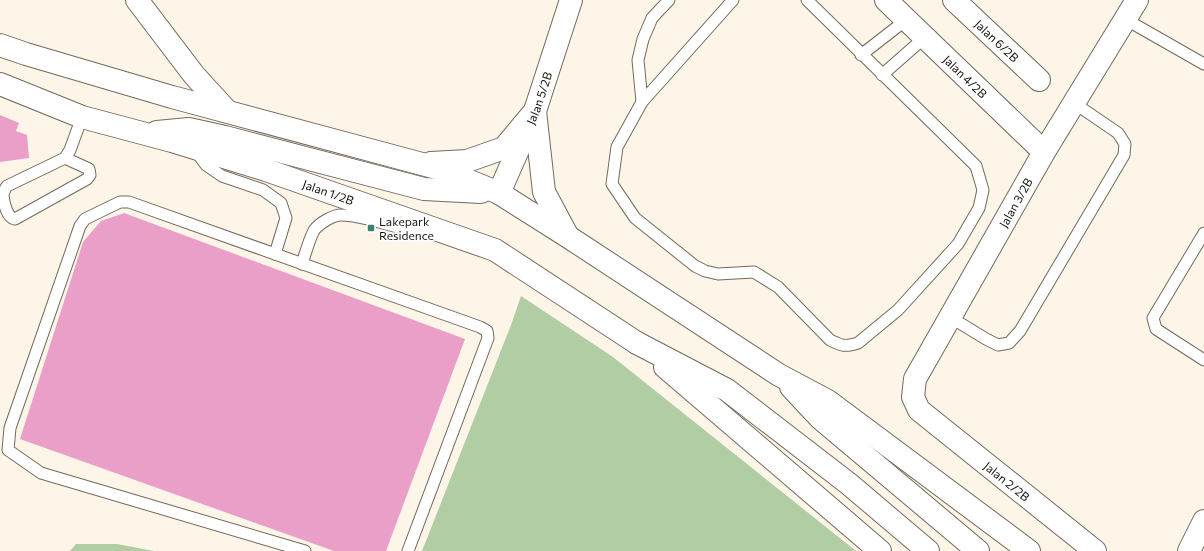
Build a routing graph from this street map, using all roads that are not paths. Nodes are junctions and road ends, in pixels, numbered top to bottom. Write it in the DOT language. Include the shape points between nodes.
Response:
graph roads {
  1 [pos="137,0"];
  2 [pos="571,0"];
  3 [pos="669,0"];
  4 [pos="733,0"];
  5 [pos="807,0"];
  6 [pos="886,0"];
  7 [pos="954,0"];
  8 [pos="1137,0"];
  9 [pos="1125,19"];
  10 [pos="906,20"];
  11 [pos="924,38"];
  12 [pos="0,45"];
  13 [pos="861,55"];
  14 [pos="1204,64"];
  15 [pos="882,75"];
  16 [pos="1039,80"];
  17 [pos="0,84"];
  18 [pos="642,102"];
  19 [pos="1074,103"];
  20 [pos="226,110"];
  21 [pos="535,111"];
  22 [pos="82,117"];
  23 [pos="143,133"];
  24 [pos="194,148"];
  25 [pos="1044,152"];
  26 [pos="66,158"];
  27 [pos="422,164"];
  28 [pos="499,193"];
  29 [pos="430,227"];
  30 [pos="1204,233"];
  31 [pos="567,236"];
  32 [pos="275,254"];
  33 [pos="302,264"];
  34 [pos="950,317"];
  35 [pos="637,343"];
  36 [pos="1204,360"];
  37 [pos="779,375"];
  38 [pos="919,410"];
  39 [pos="1204,521"];
  40 [pos="305,551"];
  41 [pos="408,551"];
  42 [pos="880,551"];
  43 [pos="928,551"];
  44 [pos="978,551"];
  45 [pos="1029,551"];
  46 [pos="1095,551"];
  47 [pos="1189,551"];
  1 -- 20 [label="main road" via="194,75"];
  2 -- 21 [label="main road, Jalan 5/2B"];
  3 -- 18 [label="lane" via="652,18 643,39 638,60"];
  4 -- 18 [label="lane"];
  5 -- 13 [label="lane"];
  6 -- 10 [label="main road, Jalan 4/2B"];
  7 -- 16 [label="main road, Jalan 6/2B"];
  8 -- 9 [label="main road, Jalan 3/2B"];
  9 -- 14 [label="lane"];
  9 -- 19 [label="main road, Jalan 3/2B"];
  10 -- 11 [label="main road, Jalan 4/2B"];
  10 -- 13 [label="lane"];
  11 -- 15 [label="lane"];
  11 -- 25 [label="main road, Jalan 4/2B"];
  12 -- 20 [label="main road"];
  13 -- 15 [label="lane"];
  15 -- 18 [label="lane" via="976,166 983,190 979,208 958,244 898,310 858,344 850,345 841,346 830,340 778,287 754,272 705,272 635,218 612,184 617,147"];
  17 -- 22 [label="main road, Jalan 1/2B"];
  19 -- 25 [label="main road, Jalan 3/2B"];
  19 -- 34 [label="lane" via="1118,133 1125,144 1124,155 1020,331 1009,343 998,345"];
  20 -- 27 [label="main road"];
  21 -- 27 [label="main road" via="504,148 467,161"];
  21 -- 28 [label="main road, Jalan 5/2B"];
  21 -- 31 [label="main road" via="544,192"];
  22 -- 23 [label="main road, Jalan 1/2B"];
  22 -- 26 [label="lane"];
  23 -- 24 [label="main road, Jalan 1/2B"];
  23 -- 28 [label="main road" via="188,130 225,137 424,189"];
  24 -- 29 [label="main road, Jalan 1/2B"];
  24 -- 32 [label="lane" via="206,165 222,176 264,190 281,203 286,218"];
  25 -- 34 [label="main road, Jalan 3/2B"];
  26 -- 26 [label="lane" via="89,169 90,175 87,179 15,219 9,216 3,196 7,186"];
  27 -- 28 [label="main road"];
  28 -- 31 [label="main road"];
  29 -- 33 [label="lane" via="417,231 340,214 324,221 314,230"];
  29 -- 35 [label="main road, Jalan 1/2B" via="495,250"];
  30 -- 36 [label="lane" via="1153,318 1156,329"];
  31 -- 37 [label="main road"];
  32 -- 33 [label="lane"];
  32 -- 40 [label="lane" via="130,202 120,202 85,219 80,226 10,428 8,450 41,473"];
  33 -- 41 [label="lane" via="487,331 488,338"];
  34 -- 38 [label="main road, Jalan 3/2B" via="915,379 913,397"];
  35 -- 42 [label="main road"];
  35 -- 43 [label="main road" via="727,390 849,484"];
  37 -- 44 [label="main road" via="820,418"];
  37 -- 45 [label="main road" via="828,401"];
  38 -- 46 [label="main road, Jalan 2/2B"];
  39 -- 47 [label="main road"];
}
